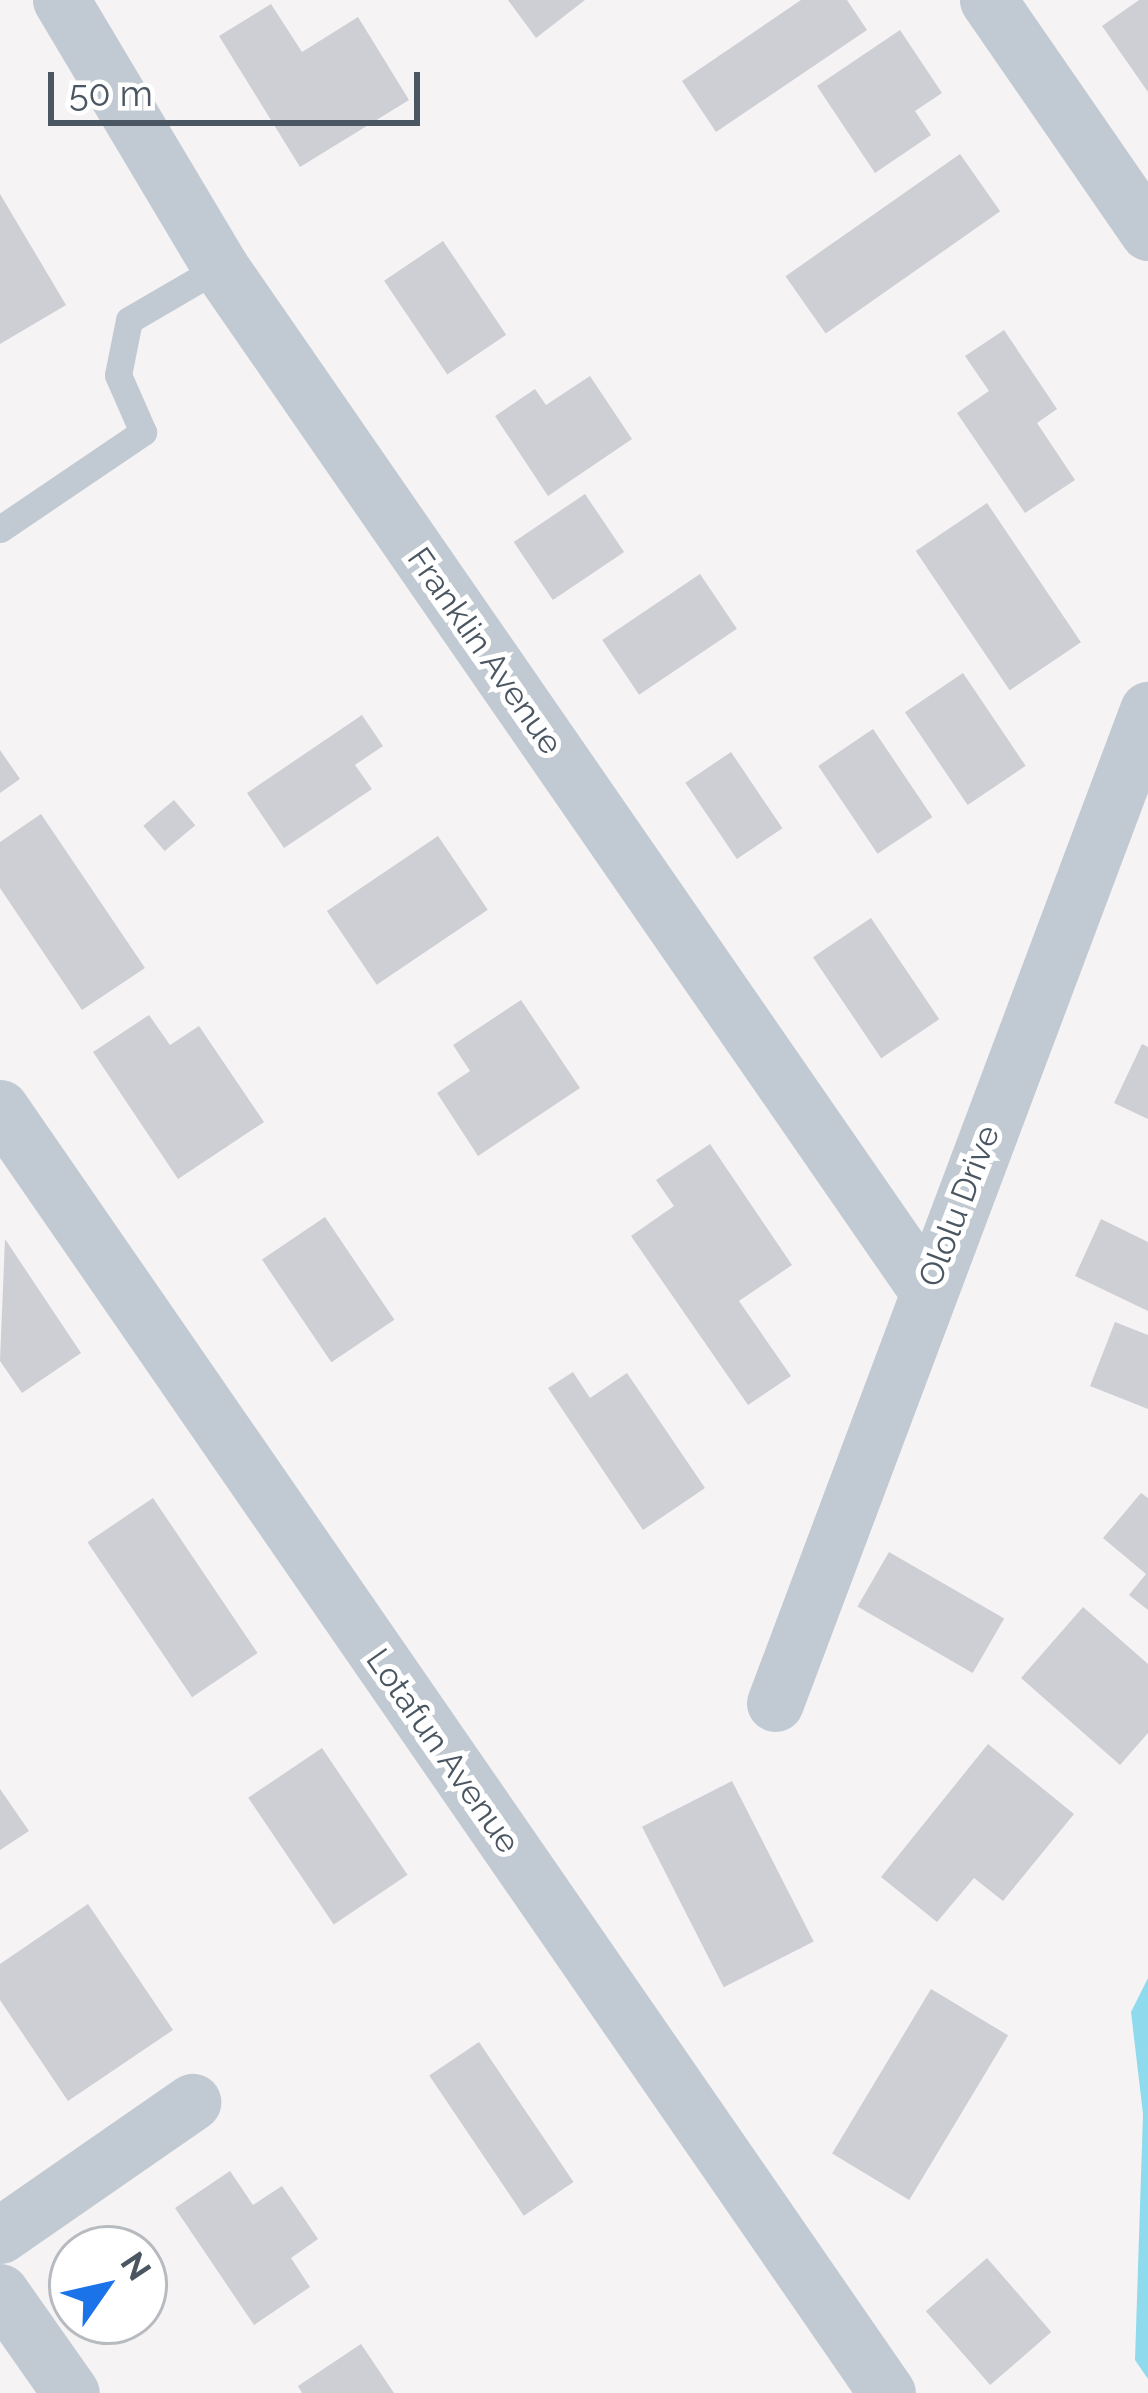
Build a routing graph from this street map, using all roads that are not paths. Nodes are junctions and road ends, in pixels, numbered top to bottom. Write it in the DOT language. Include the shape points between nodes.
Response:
graph roads {
  1 [pos="61,0"];
  2 [pos="988,0"];
  3 [pos="1148,232"];
  4 [pos="220,267"];
  5 [pos="0,529"];
  6 [pos="1148,710"];
  7 [pos="0,1108"];
  8 [pos="927,1290"];
  9 [pos="776,1703"];
  10 [pos="192,2102"];
  11 [pos="0,2235"];
  12 [pos="0,2292"];
  13 [pos="71,2393"];
  14 [pos="886,2393"];
  1 -- 4 [label="street, Franklin Avenue"];
  2 -- 3 [label="street"];
  4 -- 5 [label="lane" via="129,320 118,375 143,432"];
  4 -- 8 [label="street, Franklin Avenue"];
  6 -- 8 [label="street, Ololu Drive"];
  7 -- 14 [label="street, Lotafun Avenue"];
  8 -- 9 [label="street, Ololu Drive"];
  10 -- 11 [label="street"];
  12 -- 13 [label="street"];
}
